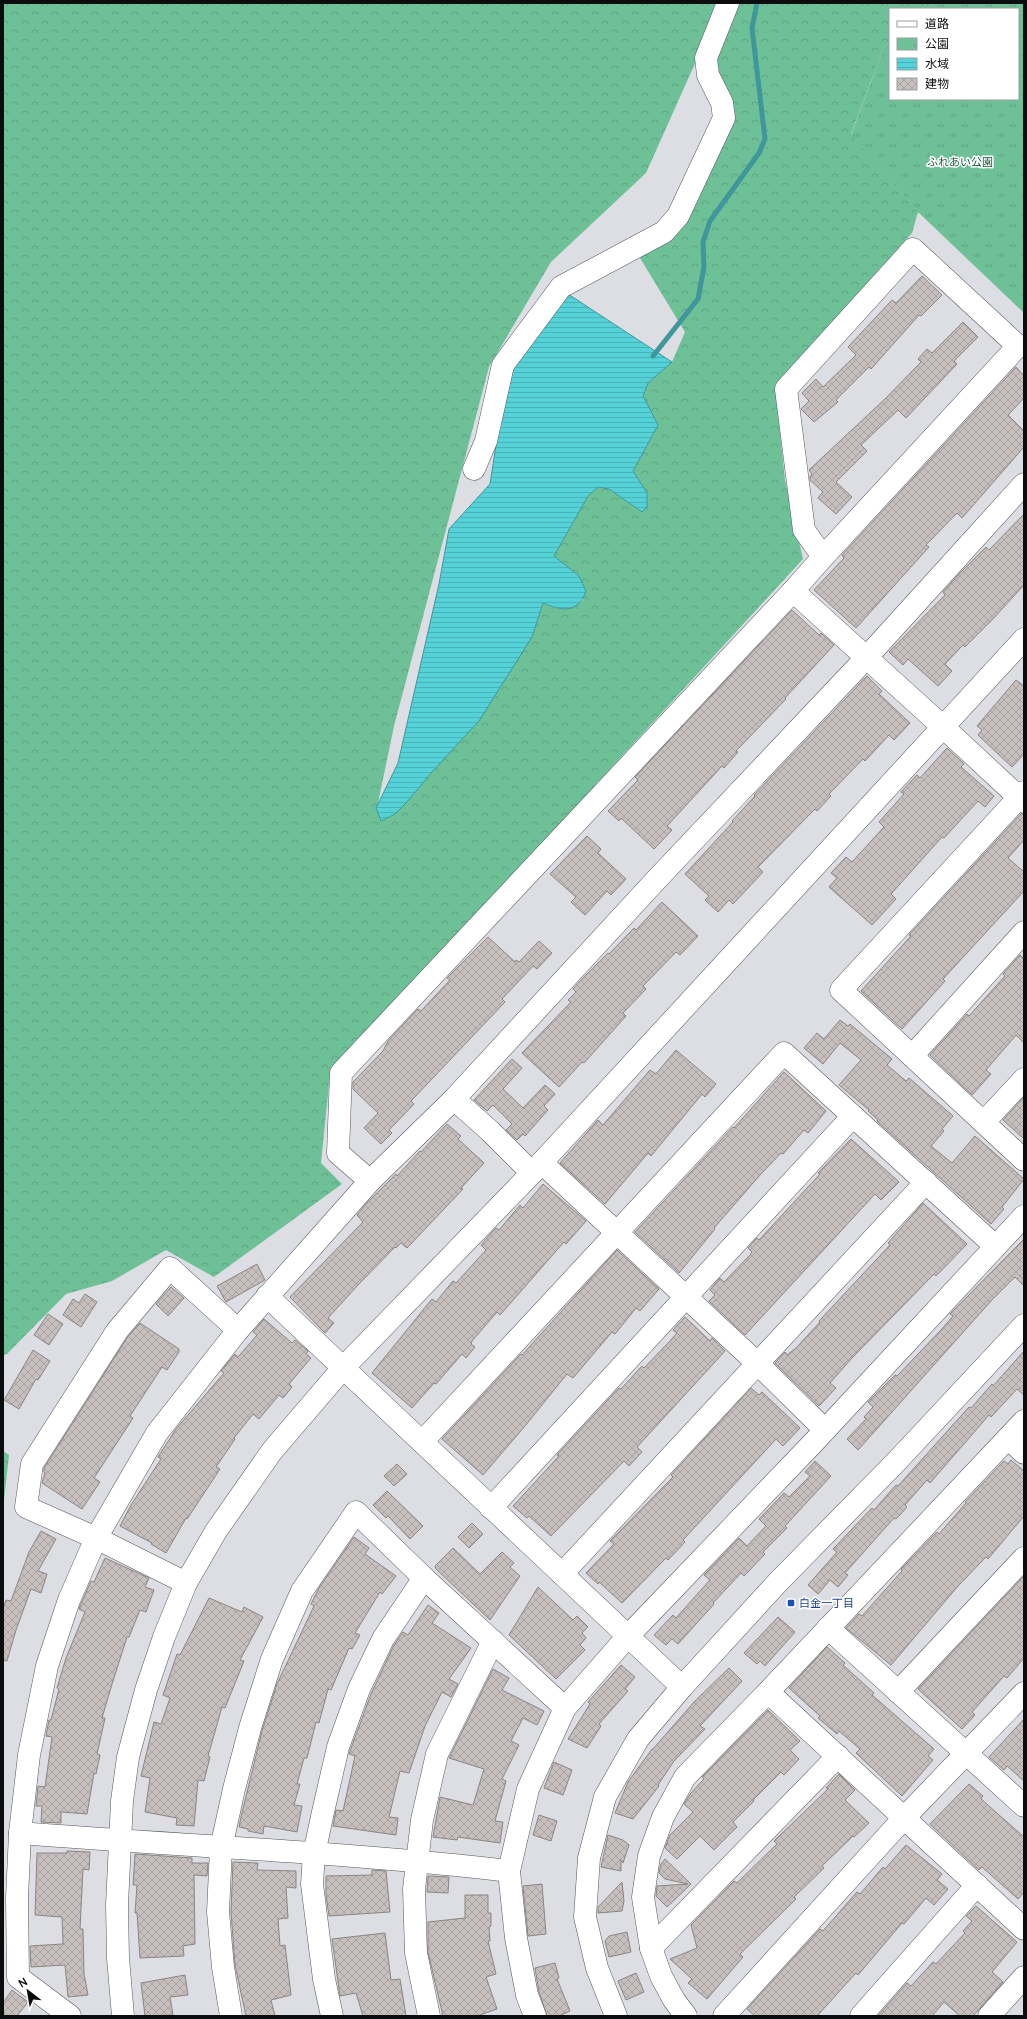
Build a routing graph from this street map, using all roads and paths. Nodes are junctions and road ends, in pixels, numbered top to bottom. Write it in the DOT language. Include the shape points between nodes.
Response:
graph roads {
  1 [pos="728,3"];
  2 [pos="1021,349"];
  3 [pos="474,469"];
  4 [pos="1024,484"];
  5 [pos="823,557"];
  6 [pos="793,591"];
  7 [pos="1024,639"];
  8 [pos="867,657"];
  9 [pos="942,726"];
  10 [pos="1022,797"];
  11 [pos="1024,932"];
  12 [pos="913,1055"];
  13 [pos="1024,1079"];
  14 [pos="454,1099"];
  15 [pos="853,1116"];
  16 [pos="984,1122"];
  17 [pos="1024,1160"];
  18 [pos="537,1168"];
  19 [pos="370,1181"];
  20 [pos="926,1182"];
  21 [pos="1023,1218"];
  22 [pos="617,1232"];
  23 [pos="995,1246"];
  24 [pos="267,1296"];
  25 [pos="686,1297"];
  26 [pos="1024,1326"];
  27 [pos="238,1330"];
  28 [pos="757,1363"];
  29 [pos="343,1368"];
  30 [pos="1024,1421"];
  31 [pos="825,1430"];
  32 [pos="1008,1438"];
  33 [pos="422,1442"];
  34 [pos="1024,1453"];
  35 [pos="491,1508"];
  36 [pos="96,1538"];
  37 [pos="1024,1558"];
  38 [pos="562,1574"];
  39 [pos="424,1578"];
  40 [pos="186,1582"];
  41 [pos="828,1628"];
  42 [pos="628,1636"];
  43 [pos="493,1641"];
  44 [pos="682,1687"];
  45 [pos="768,1692"];
  46 [pos="898,1692"];
  47 [pos="1024,1693"];
  48 [pos="565,1708"];
  49 [pos="965,1753"];
  50 [pos="838,1756"];
  51 [pos="1024,1806"];
  52 [pos="904,1818"];
  53 [pos="20,1833"];
  54 [pos="120,1841"];
  55 [pos="221,1848"];
  56 [pos="314,1854"];
  57 [pos="417,1860"];
  58 [pos="509,1871"];
  59 [pos="977,1885"];
  60 [pos="1024,1929"];
  61 [pos="651,1948"];
  62 [pos="1024,1977"];
  63 [pos="70,2016"];
  64 [pos="123,2016"];
  65 [pos="231,2016"];
  66 [pos="332,2016"];
  67 [pos="429,2016"];
  68 [pos="536,2016"];
  69 [pos="616,2016"];
  70 [pos="686,2016"];
  71 [pos="724,2016"];
  72 [pos="861,2016"];
  73 [pos="989,2016"];
  1 -- 3 [label="street" via="706,58 708,76 722,103 724,118 678,216 664,232 561,287 503,365 486,441"];
  2 -- 5 [label="street"];
  2 -- 5 [label="street" via="913,249 786,389 804,530"];
  4 -- 8 [label="street"];
  5 -- 6 [label="street"];
  6 -- 8 [label="street"];
  6 -- 19 [label="street" via="341,1073 338,1153"];
  7 -- 9 [label="street"];
  8 -- 9 [label="street"];
  8 -- 14 [label="street" via="656,879"];
  9 -- 10 [label="street"];
  9 -- 18 [label="street"];
  10 -- 12 [label="street" via="841,990"];
  11 -- 12 [label="street"];
  12 -- 16 [label="street"];
  13 -- 16 [label="street"];
  14 -- 18 [label="street"];
  14 -- 19 [label="street"];
  15 -- 20 [label="street"];
  15 -- 22 [label="street" via="784,1053"];
  15 -- 25 [label="street"];
  16 -- 17 [label="street"];
  18 -- 22 [label="street"];
  18 -- 29 [label="street"];
  19 -- 24 [label="street"];
  20 -- 23 [label="street"];
  20 -- 28 [label="street"];
  21 -- 23 [label="street"];
  22 -- 25 [label="street"];
  22 -- 33 [label="street"];
  23 -- 31 [label="street"];
  24 -- 27 [label="street"];
  24 -- 29 [label="street"];
  25 -- 28 [label="street"];
  25 -- 35 [label="street"];
  26 -- 44 [label="street" via="779,1581"];
  27 -- 36 [label="street" via="157,1433"];
  27 -- 36 [label="street" via="170,1268 118,1331 32,1464 26,1507"];
  28 -- 31 [label="street"];
  28 -- 38 [label="street"];
  29 -- 33 [label="street"];
  29 -- 40 [label="street" via="272,1451 216,1531"];
  30 -- 32 [label="street"];
  31 -- 42 [label="street"];
  32 -- 34 [label="street"];
  32 -- 41 [label="street"];
  33 -- 35 [label="street"];
  35 -- 38 [label="street"];
  36 -- 40 [label="street"];
  36 -- 53 [label="street" via="68,1600 47,1666 29,1755"];
  37 -- 46 [label="street"];
  38 -- 42 [label="street"];
  39 -- 43 [label="street"];
  39 -- 55 [label="street" via="356,1512 302,1591 272,1659 250,1728"];
  39 -- 56 [label="street" via="383,1639 359,1689 338,1748"];
  40 -- 54 [label="street" via="162,1643 136,1725 128,1757"];
  41 -- 45 [label="street"];
  41 -- 46 [label="street"];
  42 -- 44 [label="street"];
  42 -- 48 [label="street"];
  43 -- 48 [label="street"];
  43 -- 57 [label="street" via="437,1754 422,1820"];
  44 -- 69 [label="street" via="638,1739 605,1797 589,1858 585,1917 596,1968"];
  45 -- 50 [label="street"];
  45 -- 61 [label="street" via="685,1777 663,1817 649,1856 643,1897"];
  46 -- 49 [label="street"];
  47 -- 49 [label="street"];
  48 -- 58 [label="street" via="528,1789"];
  49 -- 51 [label="street"];
  49 -- 52 [label="street"];
  50 -- 52 [label="street"];
  50 -- 61 [label="street"];
  52 -- 59 [label="street"];
  52 -- 71 [label="street"];
  53 -- 54 [label="street"];
  53 -- 63 [label="street" via="17,1898 18,1977"];
  54 -- 55 [label="street"];
  54 -- 64 [label="street" via="117,1905"];
  55 -- 56 [label="street"];
  55 -- 65 [label="street" via="218,1912 222,1966"];
  56 -- 57 [label="street"];
  56 -- 66 [label="street" via="312,1884 324,1979"];
  57 -- 58 [label="street"];
  57 -- 67 [label="street" via="414,1889 416,1953"];
  58 -- 68 [label="street" via="527,1995"];
  59 -- 60 [label="street"];
  59 -- 72 [label="street"];
  61 -- 70 [label="street" via="660,1976"];
  62 -- 73 [label="street"];
}
